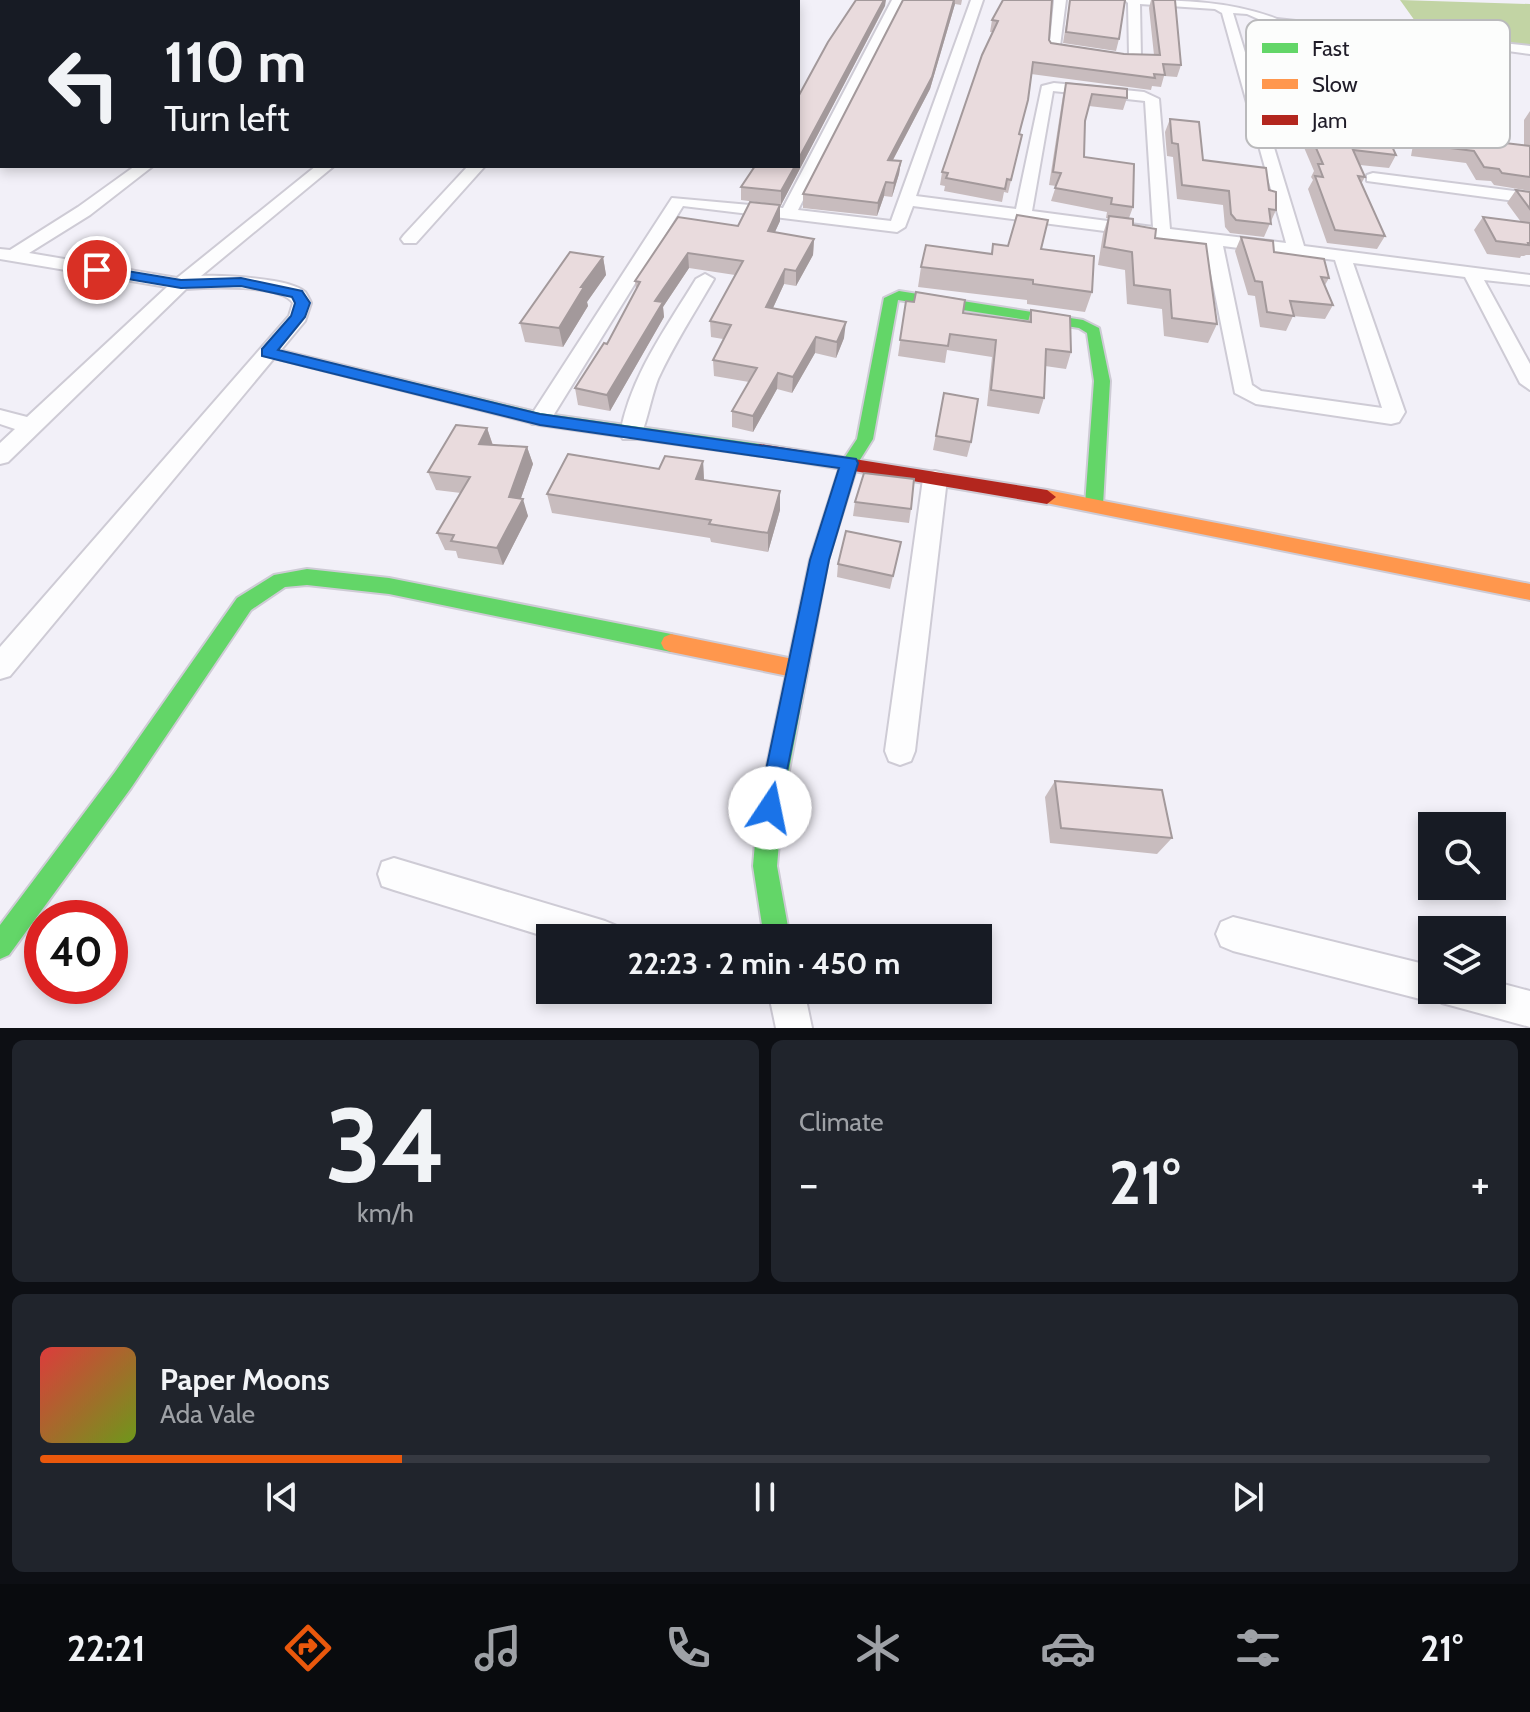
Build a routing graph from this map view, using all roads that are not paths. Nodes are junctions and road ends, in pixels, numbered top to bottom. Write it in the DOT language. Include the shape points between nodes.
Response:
graph roads {
  1 [pos="898,0"];
  2 [pos="977,0"];
  3 [pos="1060,0"];
  4 [pos="1133,0"];
  5 [pos="1162,1"];
  6 [pos="1224,8"];
  7 [pos="1270,20"];
  8 [pos="1510,48"];
  9 [pos="1530,50"];
  10 [pos="1246,82"];
  11 [pos="1266,148"];
  12 [pos="142,168"];
  13 [pos="324,168"];
  14 [pos="475,168"];
  15 [pos="1373,178"];
  16 [pos="1530,198"];
  17 [pos="905,200"];
  18 [pos="788,214"];
  19 [pos="1023,214"];
  20 [pos="1162,231"];
  21 [pos="1213,238"];
  22 [pos="410,239"];
  23 [pos="1296,249"];
  24 [pos="6,255"];
  25 [pos="1342,255"];
  26 [pos="1471,272"];
  27 [pos="705,279"];
  28 [pos="1530,280"];
  29 [pos="181,284"];
  30 [pos="267,352"];
  31 [pos="1530,383"];
  32 [pos="0,417"];
  33 [pos="540,419"];
  34 [pos="32,426"];
  35 [pos="631,434"];
  36 [pos="0,456"];
  37 [pos="850,463"];
  38 [pos="935,479"];
  39 [pos="1094,505"];
  40 [pos="1530,592"];
  41 [pos="0,667"];
  42 [pos="798,669"];
  43 [pos="900,751"];
  44 [pos="394,874"];
  45 [pos="559,924"];
  46 [pos="775,924"];
  47 [pos="1233,934"];
  48 [pos="0,946"];
  49 [pos="1418,980"];
  50 [pos="1506,1003"];
  51 [pos="789,1004"];
  52 [pos="1530,1009"];
  53 [pos="794,1028"];
  1 -- 18 [label="street"];
  2 -- 17 [label="street"];
  3 -- 4 [label="street" via="1054,51 1121,59 1135,58"];
  4 -- 5 [label="street"];
  5 -- 6 [label="street"];
  6 -- 7 [label="street"];
  6 -- 10 [label="street"];
  8 -- 9 [label="street"];
  11 -- 23 [label="street"];
  12 -- 24 [label="street" via="84,211"];
  13 -- 29 [label="street"];
  14 -- 22 [label="street"];
  15 -- 16 [label="street"];
  17 -- 18 [label="street" via="900,224 890,229"];
  17 -- 19 [label="street"];
  18 -- 33 [label="street" via="678,201"];
  19 -- 20 [label="street"];
  19 -- 20 [label="street" via="1047,89 1144,96 1152,99"];
  20 -- 21 [label="street"];
  21 -- 23 [label="street"];
  21 -- 25 [label="street" via="1242,388 1256,397 1391,417 1394,412"];
  23 -- 25 [label="street"];
  24 -- 29 [label="street"];
  25 -- 26 [label="street"];
  26 -- 28 [label="street"];
  26 -- 31 [label="street"];
  27 -- 35 [label="street" via="642,393"];
  29 -- 30 [label="street" via="241,282 297,294 302,303 298,317"];
  29 -- 34 [label="street"];
  30 -- 33 [label="street"];
  30 -- 41 [label="street"];
  32 -- 34 [label="street"];
  33 -- 35 [label="street"];
  34 -- 36 [label="street"];
  35 -- 37 [label="street"];
  37 -- 38 [label="street"];
  37 -- 39 [label="street" via="865,439 895,295 1083,324 1094,331 1102,381"];
  37 -- 42 [label="street" via="819,560"];
  38 -- 39 [label="street"];
  38 -- 43 [label="street"];
  39 -- 40 [label="street"];
  42 -- 46 [label="street" via="770,808 765,866"];
  42 -- 48 [label="street" via="389,586 307,577 281,580 244,604"];
  44 -- 45 [label="street"];
  47 -- 49 [label="street"];
  50 -- 52 [label="street"];
  51 -- 53 [label="street"];
}
